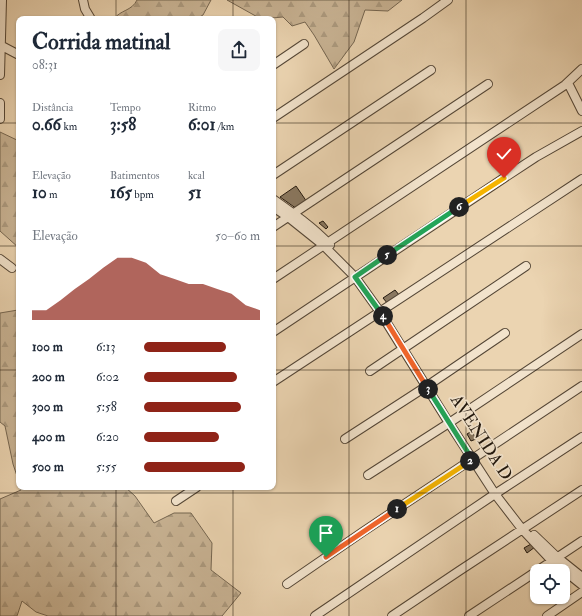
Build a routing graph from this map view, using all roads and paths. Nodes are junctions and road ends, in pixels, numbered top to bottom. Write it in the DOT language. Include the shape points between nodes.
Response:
graph roads {
  1 [pos="2,0"];
  2 [pos="83,0"];
  3 [pos="448,0"];
  4 [pos="89,16"];
  5 [pos="304,44"];
  6 [pos="0,45"];
  7 [pos="16,53"];
  8 [pos="276,63"];
  9 [pos="582,69"];
  10 [pos="431,70"];
  11 [pos="0,75"];
  12 [pos="568,83"];
  13 [pos="488,84"];
  14 [pos="0,103"];
  15 [pos="582,111"];
  16 [pos="276,116"];
  17 [pos="0,119"];
  18 [pos="582,131"];
  19 [pos="276,173"];
  20 [pos="582,179"];
  21 [pos="276,202"];
  22 [pos="276,208"];
  23 [pos="291,215"];
  24 [pos="276,225"];
  25 [pos="326,244"];
  26 [pos="0,259"];
  27 [pos="526,266"];
  28 [pos="12,268"];
  29 [pos="357,275"];
  30 [pos="276,277"];
  31 [pos="382,311"];
  32 [pos="276,330"];
  33 [pos="505,332"];
  34 [pos="582,334"];
  35 [pos="405,347"];
  36 [pos="370,371"];
  37 [pos="276,380"];
  38 [pos="428,385"];
  39 [pos="582,386"];
  40 [pos="451,422"];
  41 [pos="582,437"];
  42 [pos="345,439"];
  43 [pos="474,458"];
  44 [pos="368,475"];
  45 [pos="192,490"];
  46 [pos="582,490"];
  47 [pos="497,493"];
  48 [pos="176,501"];
  49 [pos="524,528"];
  50 [pos="582,541"];
  51 [pos="555,559"];
  52 [pos="548,564"];
  53 [pos="530,576"];
  54 [pos="582,577"];
  55 [pos="287,584"];
  56 [pos="582,585"];
  57 [pos="582,592"];
  58 [pos="315,616"];
  59 [pos="392,616"];
  60 [pos="469,616"];
  61 [pos="547,616"];
  1 -- 6 [label="street"];
  2 -- 4 [label="street"];
  3 -- 16 [label="street"];
  5 -- 8 [label="street"];
  6 -- 7 [label="street"];
  6 -- 11 [label="street"];
  9 -- 12 [label="street"];
  10 -- 19 [label="street"];
  12 -- 15 [label="street"];
  12 -- 25 [label="street"];
  13 -- 23 [label="street"];
  14 -- 17 [label="street"];
  18 -- 29 [label="street" via="515,170"];
  20 -- 31 [label="street"];
  21 -- 23 [label="street, AVENIDA D"];
  22 -- 23 [label="street, AVENIDA D"];
  23 -- 24 [label="street"];
  23 -- 25 [label="street, AVENIDA D"];
  25 -- 29 [label="street, AVENIDA D"];
  25 -- 30 [label="street"];
  26 -- 28 [label="street"];
  27 -- 35 [label="street"];
  29 -- 31 [label="street, AVENIDA D"];
  29 -- 32 [label="street"];
  31 -- 35 [label="street, AVENIDA D"];
  31 -- 37 [label="street"];
  33 -- 38 [label="street"];
  34 -- 40 [label="street"];
  35 -- 36 [label="street"];
  35 -- 38 [label="street, AVENIDA D"];
  38 -- 40 [label="street, AVENIDA D"];
  38 -- 42 [label="street"];
  39 -- 43 [label="street"];
  40 -- 43 [label="street, AVENIDA D"];
  40 -- 44 [label="street"];
  41 -- 47 [label="street"];
  43 -- 47 [label="street, AVENIDA D"];
  43 -- 55 [label="street"];
  45 -- 48 [label="street"];
  46 -- 49 [label="street"];
  47 -- 49 [label="street, AVENIDA D"];
  47 -- 58 [label="street"];
  49 -- 51 [label="street, AVENIDA D"];
  49 -- 59 [label="street"];
  50 -- 51 [label="street"];
  51 -- 52 [label="street"];
  51 -- 54 [label="street, AVENIDA D"];
  51 -- 56 [label="street, AVENIDA D"];
  53 -- 60 [label="street"];
  57 -- 61 [label="street"];
}
